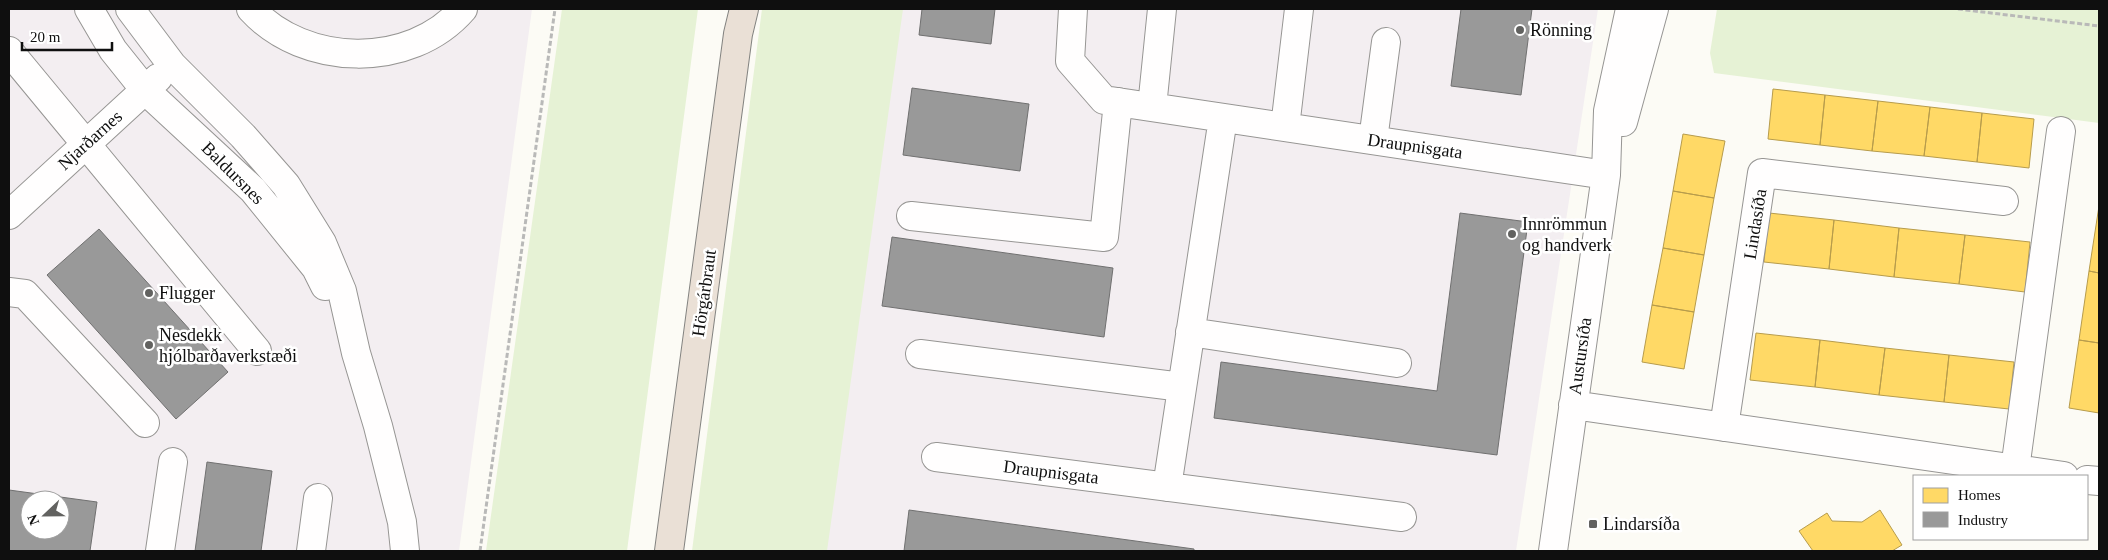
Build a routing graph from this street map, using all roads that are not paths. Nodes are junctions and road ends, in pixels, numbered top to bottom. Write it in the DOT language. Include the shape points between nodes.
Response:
graph roads {
  1 [pos="89,9"];
  2 [pos="130,9"];
  3 [pos="251,9"];
  4 [pos="463,9"];
  5 [pos="1074,9"];
  6 [pos="1162,9"];
  7 [pos="1299,9"];
  8 [pos="1630,9"];
  9 [pos="1654,9"];
  10 [pos="740,17"];
  11 [pos="1386,42"];
  12 [pos="9,51"];
  13 [pos="172,65"];
  14 [pos="145,90"];
  15 [pos="1118,102"];
  16 [pos="1152,107"];
  17 [pos="1223,118"];
  18 [pos="1285,127"];
  19 [pos="2061,131"];
  20 [pos="1373,140"];
  21 [pos="86,144"];
  22 [pos="1607,168"];
  23 [pos="2004,201"];
  24 [pos="9,215"];
  25 [pos="911,216"];
  26 [pos="9,292"];
  27 [pos="1190,332"];
  28 [pos="257,351"];
  29 [pos="356,353"];
  30 [pos="920,354"];
  31 [pos="1397,363"];
  32 [pos="1182,387"];
  33 [pos="1573,405"];
  34 [pos="145,423"];
  35 [pos="1724,427"];
  36 [pos="936,457"];
  37 [pos="173,462"];
  38 [pos="2015,469"];
  39 [pos="2057,475"];
  40 [pos="1167,487"];
  41 [pos="318,498"];
  42 [pos="1402,517"];
  43 [pos="160,551"];
  44 [pos="311,551"];
  45 [pos="404,551"];
  46 [pos="669,551"];
  47 [pos="1552,551"];
  1 -- 14 [label="street, Baldursnes" via="112,50"];
  2 -- 13 [label="street, Baldursnes"];
  3 -- 4 [label="street" via="276,30 299,42 348,54 398,48 442,27"];
  5 -- 15 [label="street, Draupnisgata" via="1070,61 1104,100"];
  6 -- 16 [label="street"];
  7 -- 18 [label="street"];
  8 -- 22 [label="street, Austursíða" via="1608,111"];
  9 -- 22 [label="street, Austursíða"];
  10 -- 46 [label="highway, Hörgárbraut"];
  11 -- 20 [label="street"];
  12 -- 21 [label="street"];
  13 -- 14 [label="street, Njarðarnes"];
  13 -- 29 [label="street, Baldursnes" via="243,136 286,186 322,243 342,291"];
  14 -- 21 [label="street, Njarðarnes"];
  14 -- 29 [label="street, Baldursnes" via="253,190 316,268"];
  15 -- 16 [label="street, Draupnisgata"];
  15 -- 25 [label="street" via="1104,237"];
  16 -- 17 [label="street, Draupnisgata"];
  17 -- 18 [label="street, Draupnisgata"];
  17 -- 27 [label="street"];
  18 -- 20 [label="street, Draupnisgata"];
  19 -- 38 [label="street"];
  20 -- 22 [label="street, Draupnisgata"];
  21 -- 24 [label="street, Njarðarnes"];
  21 -- 28 [label="street"];
  22 -- 33 [label="street, Austursíða"];
  23 -- 35 [label="street, Lindasíða" via="1762,172"];
  26 -- 34 [label="street" via="25,294"];
  27 -- 31 [label="street"];
  27 -- 32 [label="street"];
  29 -- 45 [label="street, Baldursnes" via="402,522"];
  30 -- 32 [label="street"];
  32 -- 40 [label="street"];
  33 -- 35 [label="street"];
  33 -- 47 [label="street, Austursíða"];
  35 -- 38 [label="street"];
  36 -- 40 [label="street, Draupnisgata"];
  37 -- 43 [label="street"];
  38 -- 39 [label="street"];
  40 -- 42 [label="street, Draupnisgata"];
  41 -- 44 [label="street"];
}
